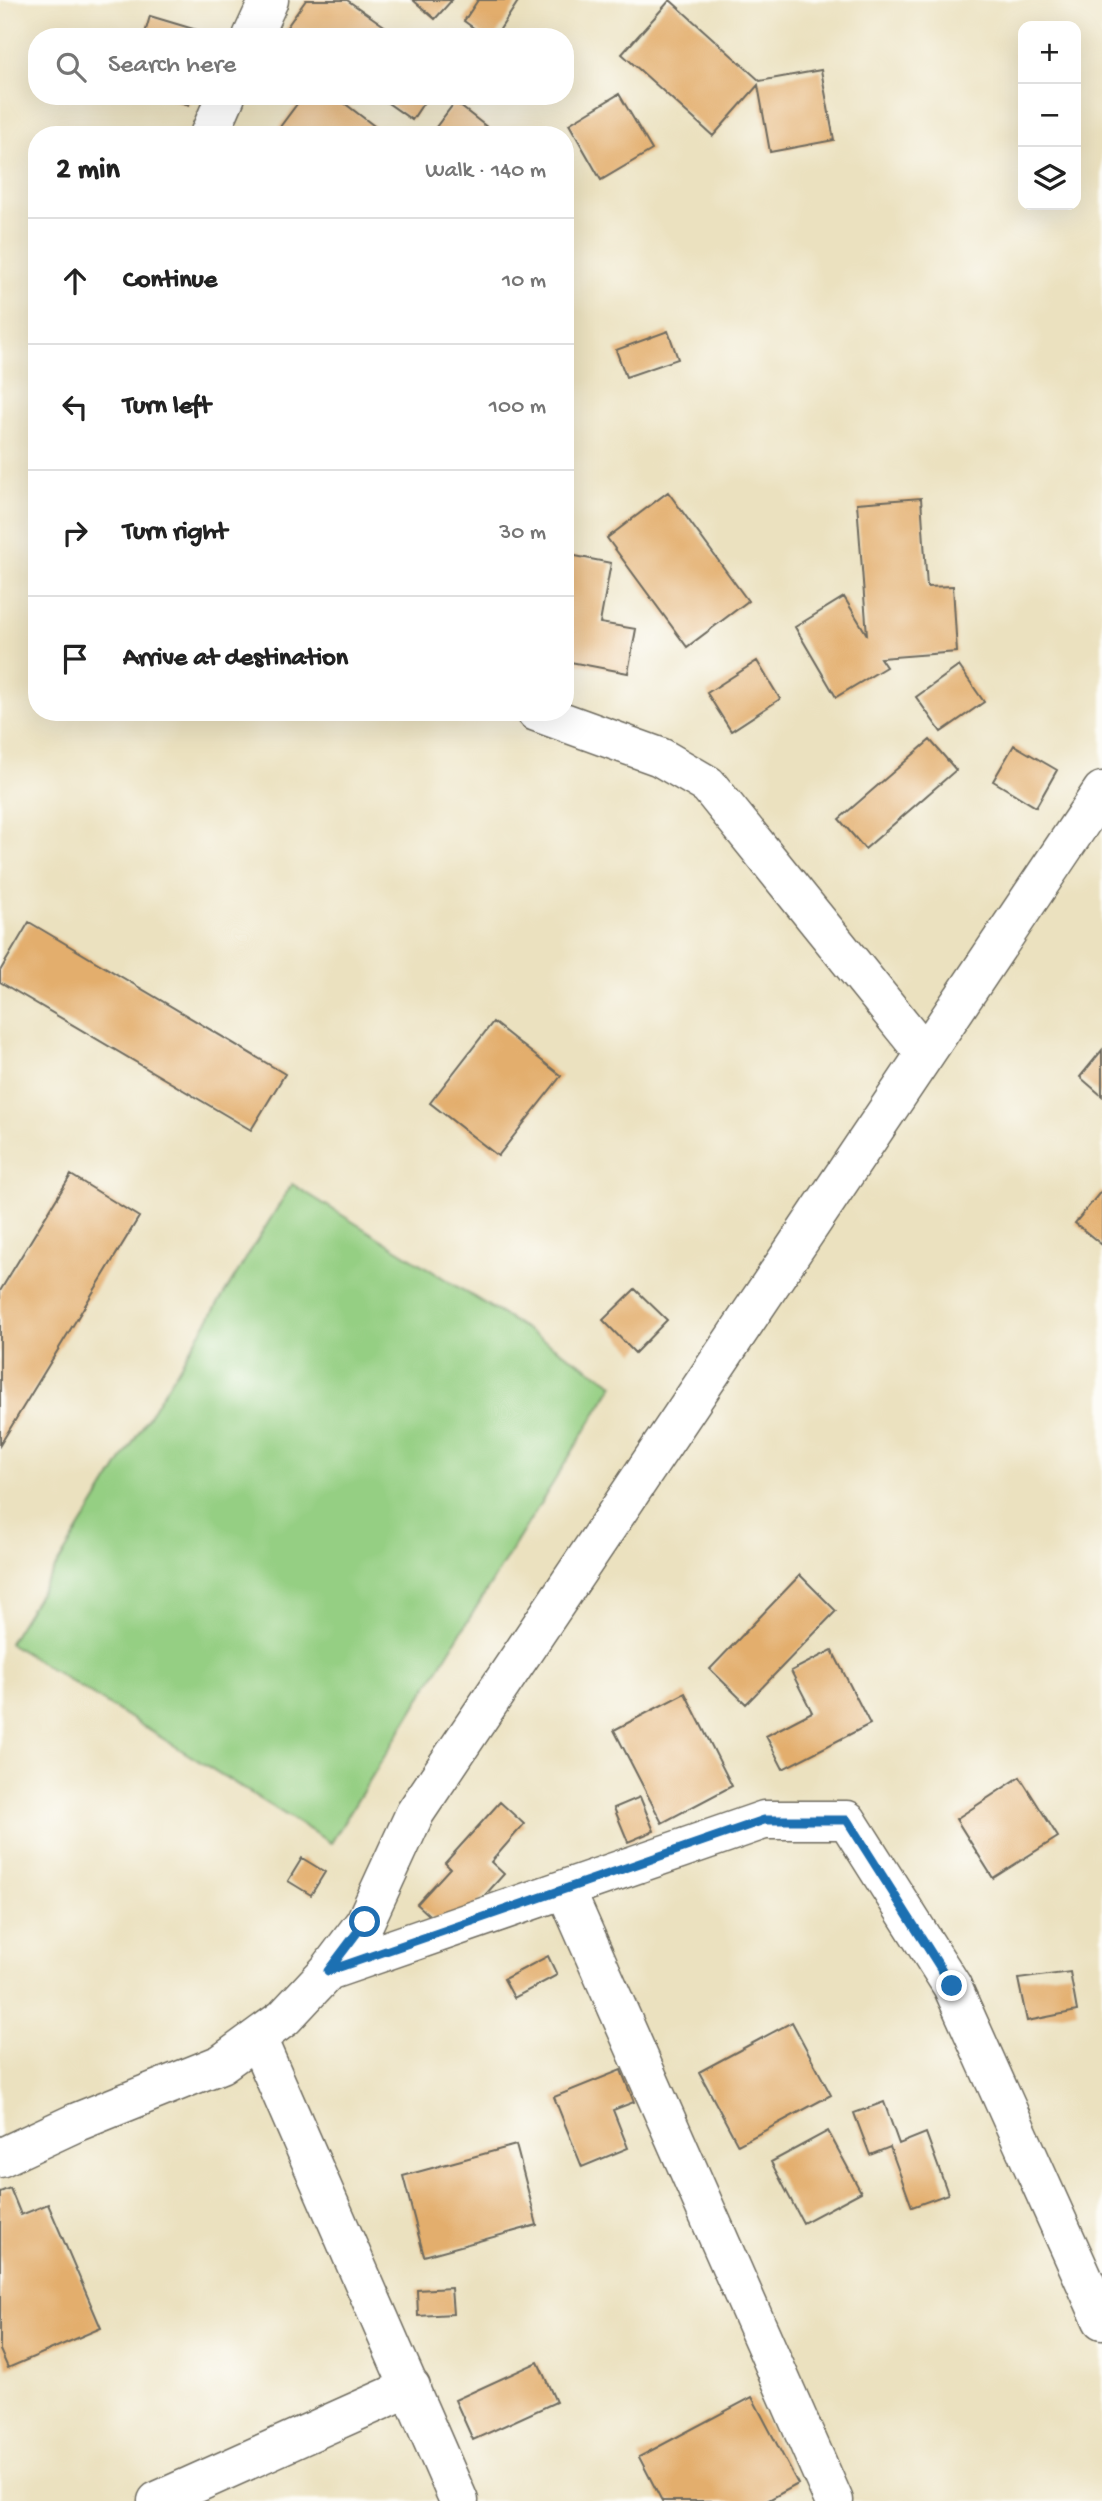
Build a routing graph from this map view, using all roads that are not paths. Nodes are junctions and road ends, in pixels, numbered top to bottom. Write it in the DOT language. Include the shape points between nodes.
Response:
graph roads {
  1 [pos="269,0"];
  2 [pos="256,28"];
  3 [pos="222,105"];
  4 [pos="213,126"];
  5 [pos="561,721"];
  6 [pos="1102,791"];
  7 [pos="925,1054"];
  8 [pos="565,1889"];
  9 [pos="328,1971"];
  10 [pos="257,2038"];
  11 [pos="0,2158"];
  12 [pos="1102,2320"];
  13 [pos="411,2387"];
  14 [pos="157,2501"];
  15 [pos="459,2501"];
  16 [pos="834,2501"];
  1 -- 2 [label="street"];
  3 -- 4 [label="street"];
  5 -- 7 [label="street" via="660,757 708,785"];
  6 -- 7 [label="street"];
  7 -- 9 [label="street" via="415,1813 365,1922"];
  8 -- 9 [label="street"];
  8 -- 12 [label="street" via="764,1820 847,1820 952,1986"];
  8 -- 16 [label="street"];
  9 -- 10 [label="street" via="284,2018"];
  10 -- 11 [label="street" via="221,2064"];
  10 -- 13 [label="street"];
  13 -- 14 [label="street"];
  13 -- 15 [label="street"];
}
